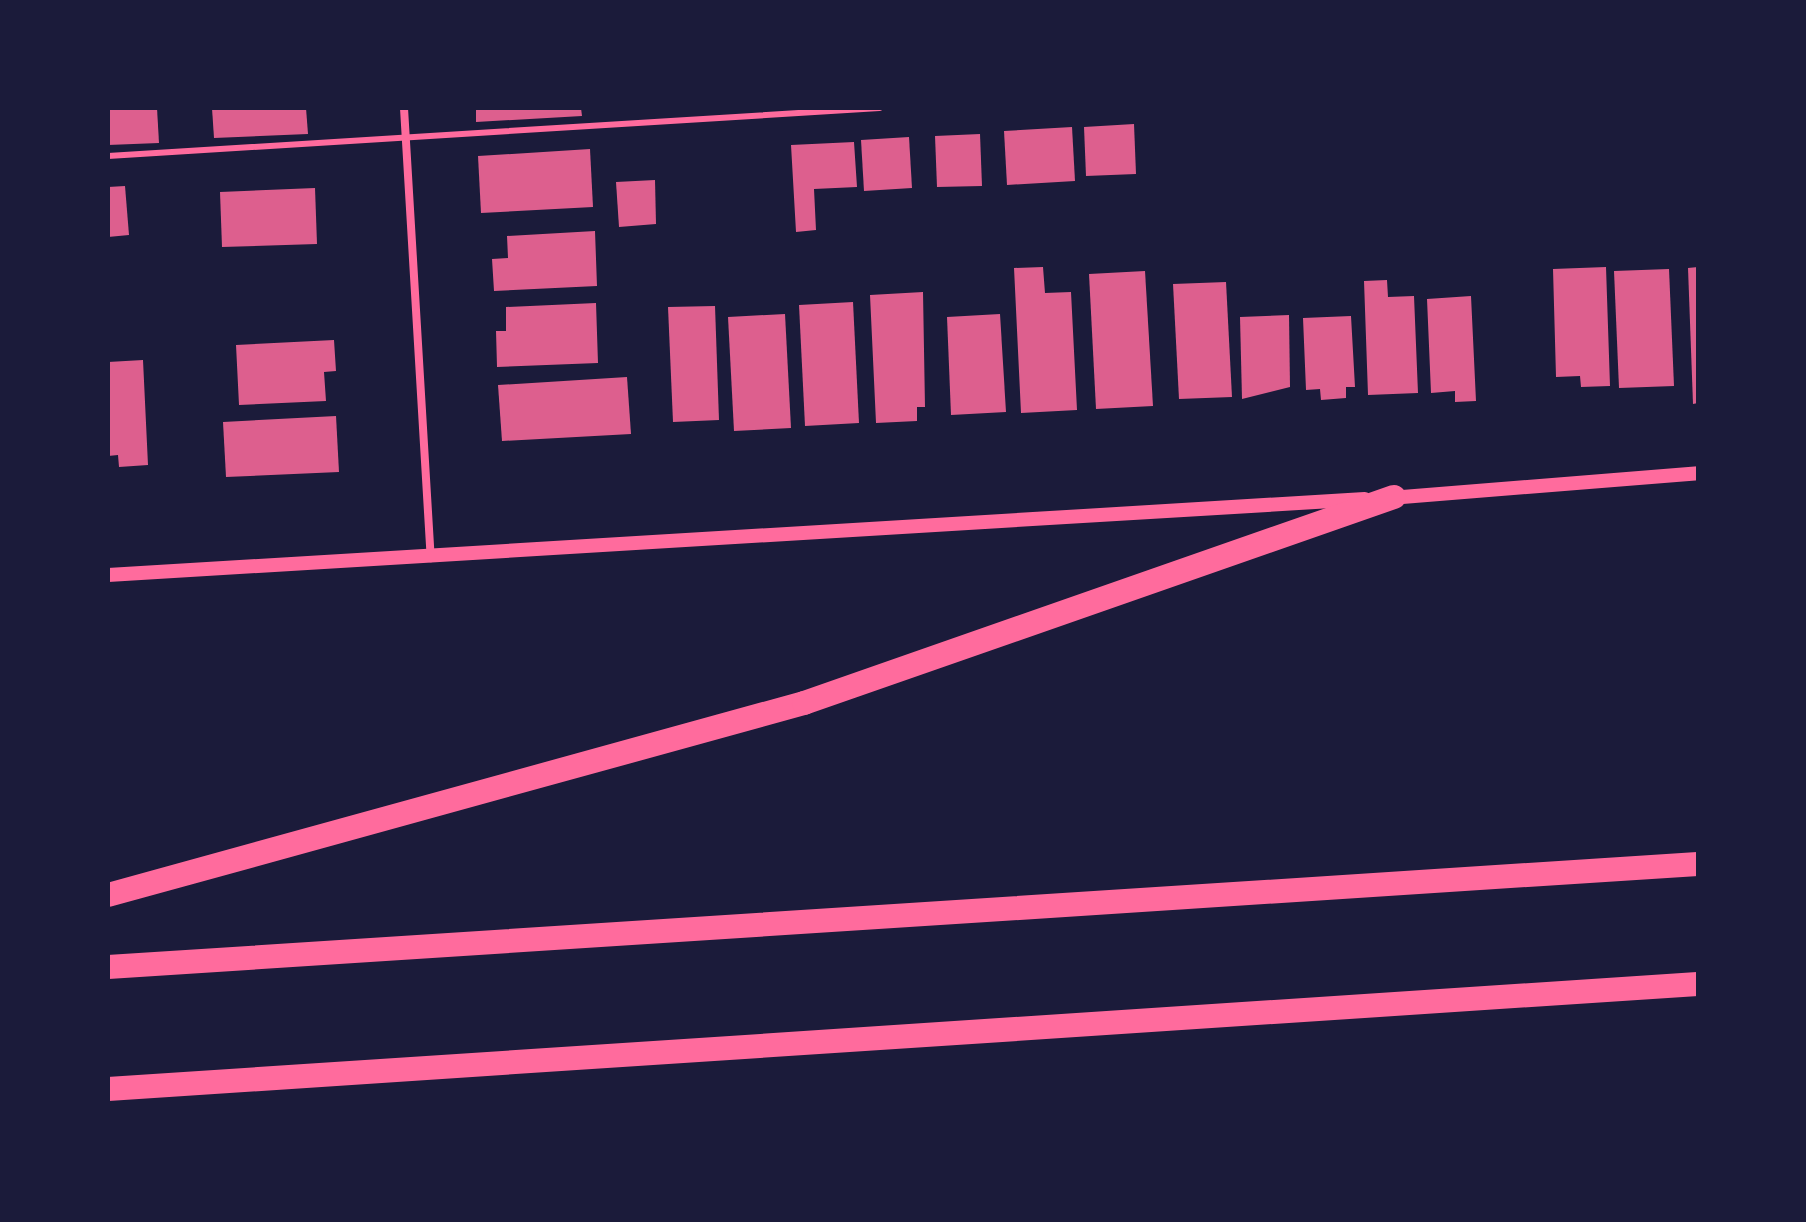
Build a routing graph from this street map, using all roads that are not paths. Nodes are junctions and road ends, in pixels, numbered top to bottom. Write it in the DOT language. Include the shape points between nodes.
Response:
graph roads {
  1 [pos="404,108"];
  2 [pos="880,108"];
  3 [pos="406,137"];
  4 [pos="108,156"];
  5 [pos="1698,473"];
  6 [pos="1394,497"];
  7 [pos="432,560"];
  8 [pos="108,575"];
  9 [pos="1698,864"];
  10 [pos="108,895"];
  11 [pos="108,967"];
  12 [pos="1698,984"];
  13 [pos="108,1089"];
  1 -- 3 [label="street"];
  2 -- 3 [label="lane"];
  3 -- 4 [label="lane"];
  3 -- 7 [label="street"];
  5 -- 6 [label="street"];
  6 -- 7 [label="street"];
  6 -- 10 [label="highway" via="804,703"];
  7 -- 8 [label="street"];
  9 -- 11 [label="highway"];
  12 -- 13 [label="highway"];
}
